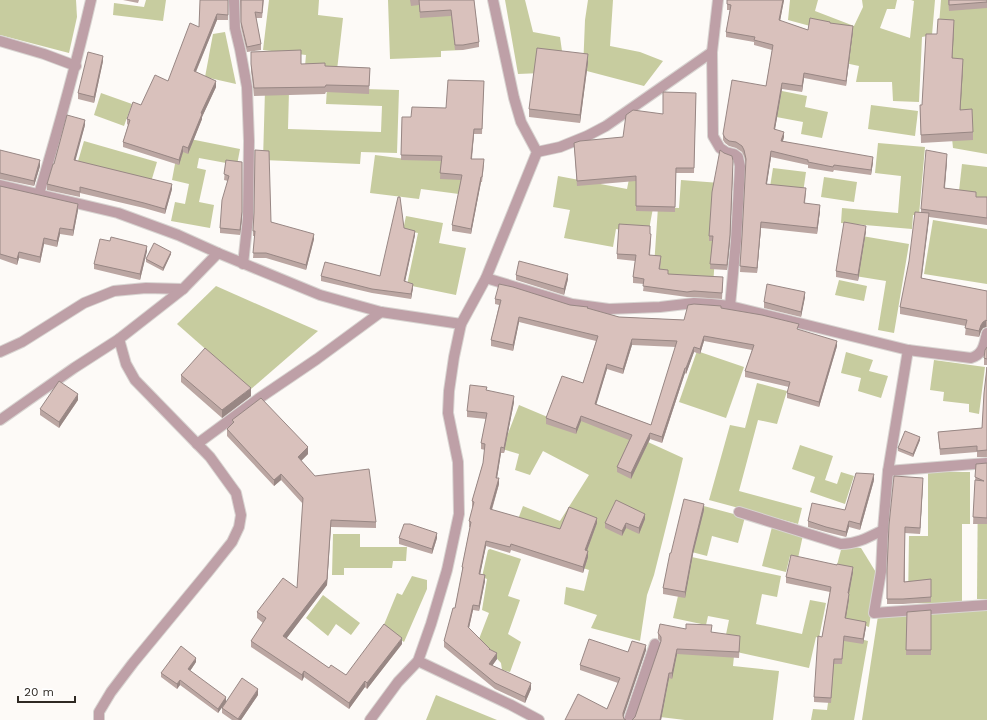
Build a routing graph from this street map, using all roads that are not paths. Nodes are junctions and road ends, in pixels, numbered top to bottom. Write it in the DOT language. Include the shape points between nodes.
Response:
graph roads {
  1 [pos="91,0"];
  2 [pos="234,0"];
  3 [pos="493,0"];
  4 [pos="718,0"];
  5 [pos="0,41"];
  6 [pos="712,52"];
  7 [pos="76,66"];
  8 [pos="537,152"];
  9 [pos="0,185"];
  10 [pos="39,194"];
  11 [pos="218,253"];
  12 [pos="243,264"];
  13 [pos="486,278"];
  14 [pos="183,288"];
  15 [pos="730,306"];
  16 [pos="381,312"];
  17 [pos="461,324"];
  18 [pos="987,333"];
  19 [pos="119,339"];
  20 [pos="908,350"];
  21 [pos="0,352"];
  22 [pos="0,420"];
  23 [pos="197,444"];
  24 [pos="987,463"];
  25 [pos="888,471"];
  26 [pos="739,512"];
  27 [pos="883,530"];
  28 [pos="987,605"];
  29 [pos="655,644"];
  30 [pos="418,661"];
  31 [pos="99,720"];
  32 [pos="370,720"];
  33 [pos="539,720"];
  34 [pos="629,720"];
  1 -- 7 [label="lane"];
  2 -- 12 [label="lane" via="235,28 247,87 249,141 248,218"];
  3 -- 8 [label="lane" via="514,98 521,122"];
  4 -- 6 [label="lane"];
  5 -- 7 [label="lane"];
  6 -- 8 [label="lane" via="606,126 587,136"];
  6 -- 15 [label="lane" via="713,136 720,148 738,157 740,166"];
  7 -- 10 [label="lane"];
  8 -- 13 [label="lane"];
  9 -- 10 [label="lane"];
  10 -- 11 [label="lane" via="118,212"];
  11 -- 12 [label="lane"];
  11 -- 14 [label="lane"];
  12 -- 16 [label="lane" via="320,296"];
  13 -- 15 [label="lane" via="572,304 609,308 694,303"];
  13 -- 17 [label="lane"];
  14 -- 19 [label="lane"];
  14 -- 21 [label="lane" via="114,291 84,303 22,342"];
  15 -- 20 [label="lane"];
  16 -- 17 [label="lane"];
  16 -- 23 [label="lane"];
  17 -- 30 [label="lane" via="449,391 448,413 458,462 459,514 447,570"];
  18 -- 20 [label="lane" via="981,352 971,358"];
  19 -- 22 [label="lane"];
  19 -- 23 [label="lane" via="126,364 135,380"];
  20 -- 25 [label="lane"];
  23 -- 31 [label="lane" via="210,457 236,493 241,515 239,527 232,542 111,692 99,712"];
  24 -- 25 [label="lane"];
  25 -- 27 [label="lane"];
  26 -- 27 [label="lane" via="841,544 850,544"];
  27 -- 28 [label="lane" via="881,572 874,613"];
  29 -- 34 [label="lane"];
  30 -- 32 [label="lane" via="398,682"];
  30 -- 33 [label="lane"];
}
